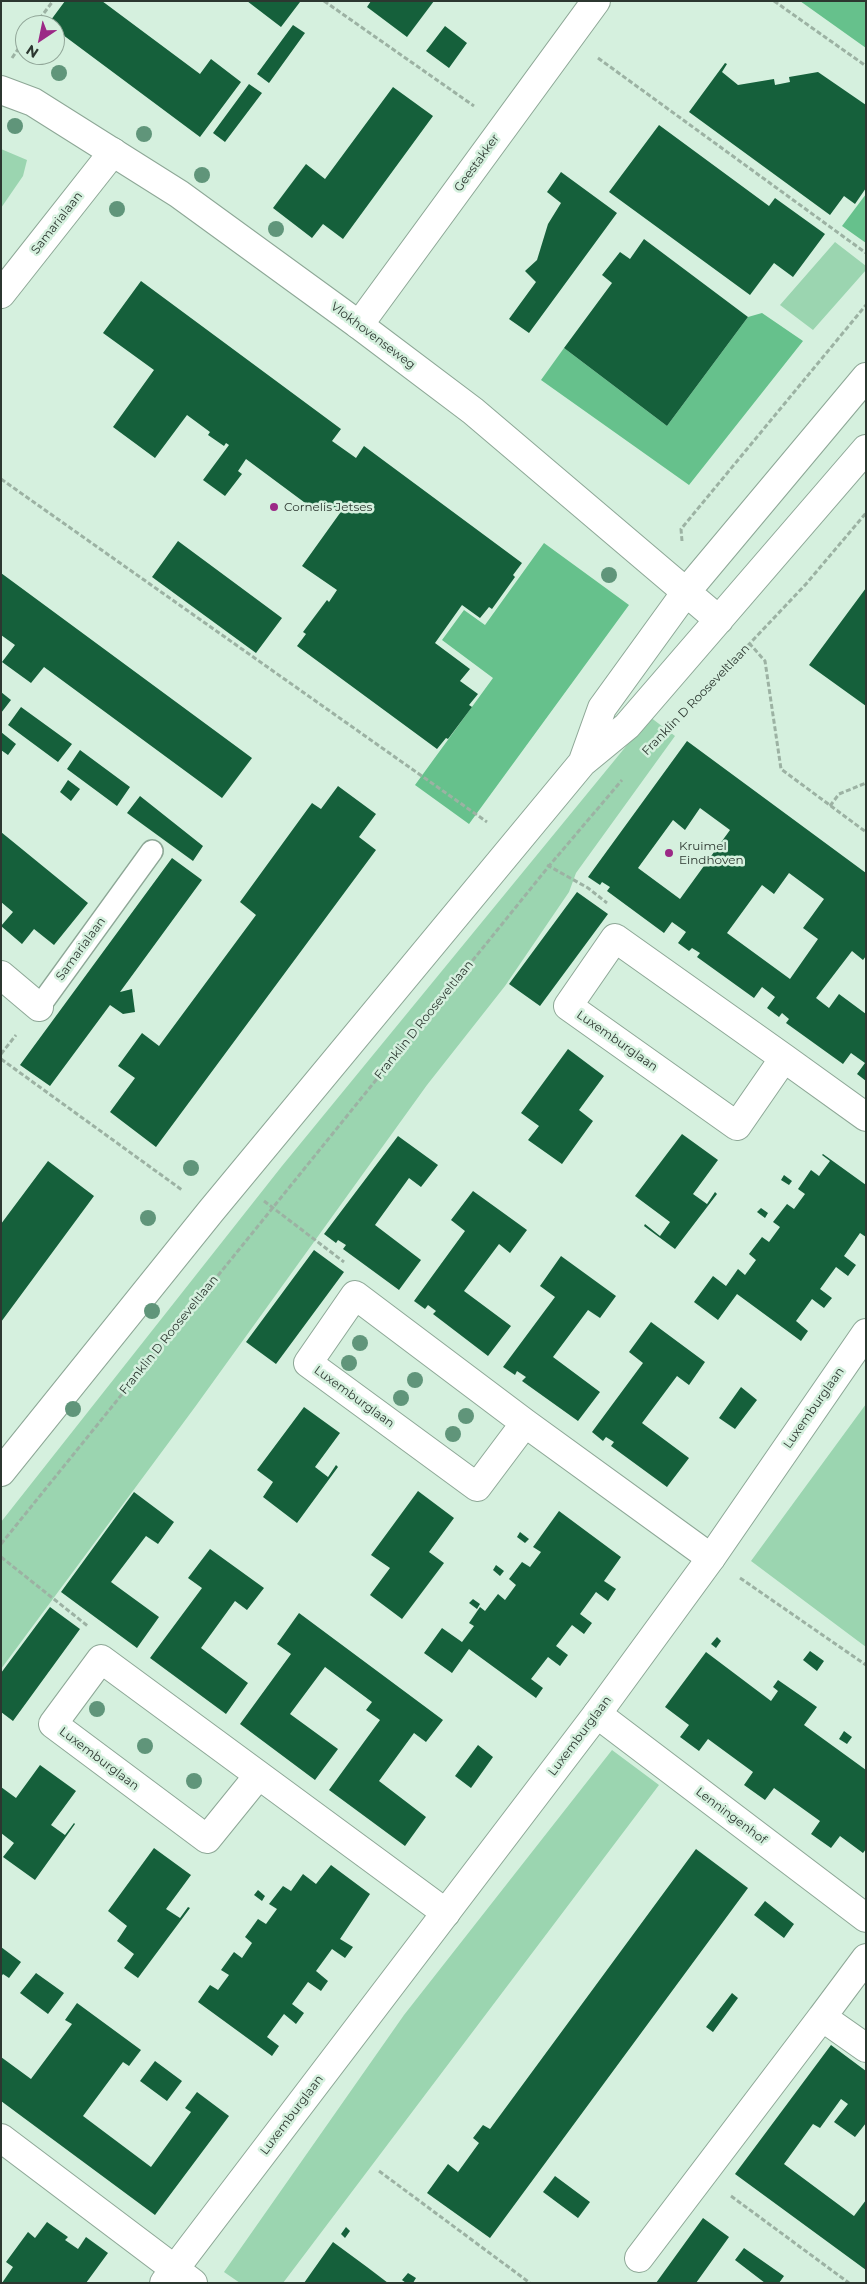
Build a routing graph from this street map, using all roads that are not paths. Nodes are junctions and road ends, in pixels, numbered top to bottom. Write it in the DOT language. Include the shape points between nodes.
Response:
graph roads {
  1 [pos="596,1"];
  2 [pos="1,90"];
  3 [pos="113,152"];
  4 [pos="1,294"];
  5 [pos="360,325"];
  6 [pos="866,377"];
  7 [pos="866,449"];
  8 [pos="686,592"];
  9 [pos="719,620"];
  10 [pos="582,763"];
  11 [pos="152,852"];
  12 [pos="1,975"];
  13 [pos="39,1007"];
  14 [pos="784,1058"];
  15 [pos="866,1117"];
  16 [pos="866,1333"];
  17 [pos="525,1423"];
  18 [pos="1,1472"];
  19 [pos="711,1558"];
  20 [pos="597,1714"];
  21 [pos="258,1776"];
  22 [pos="446,1913"];
  23 [pos="866,1918"];
  24 [pos="866,1958"];
  25 [pos="822,2017"];
  26 [pos="866,2048"];
  27 [pos="3,2143"];
  28 [pos="639,2258"];
  29 [pos="177,2278"];
  1 -- 5 [label="street, Geestakker"];
  2 -- 3 [label="street, Vlokhovenseweg" via="33,102"];
  3 -- 4 [label="street, Samarialaan"];
  3 -- 5 [label="street, Vlokhovenseweg" via="178,194"];
  5 -- 8 [label="street, Vlokhovenseweg" via="473,411"];
  6 -- 8 [label="street"];
  7 -- 9 [label="street"];
  8 -- 9 [label="street, Vlokhovenseweg"];
  8 -- 10 [label="street" via="602,708"];
  9 -- 10 [label="street" via="627,726"];
  10 -- 18 [label="street" via="211,1211"];
  11 -- 13 [label="lane, Samarialaan"];
  12 -- 13 [label="street, Samarialaan"];
  14 -- 14 [label="street, Luxemburglaan" via="737,1126 568,1006 615,938"];
  14 -- 15 [label="street"];
  16 -- 19 [label="street, Luxemburglaan"];
  17 -- 17 [label="street, Luxemburglaan" via="355,1295 308,1363 477,1487"];
  17 -- 19 [label="street"];
  19 -- 20 [label="street, Luxemburglaan"];
  20 -- 22 [label="street, Luxemburglaan"];
  20 -- 23 [label="street, Lenningenhof"];
  21 -- 21 [label="street, Luxemburglaan" via="207,1839 53,1724 101,1658"];
  21 -- 22 [label="street"];
  22 -- 29 [label="street, Luxemburglaan"];
  24 -- 25 [label="street"];
  25 -- 26 [label="street"];
  25 -- 28 [label="street"];
  27 -- 29 [label="street, Luxemburglaan"];
}
